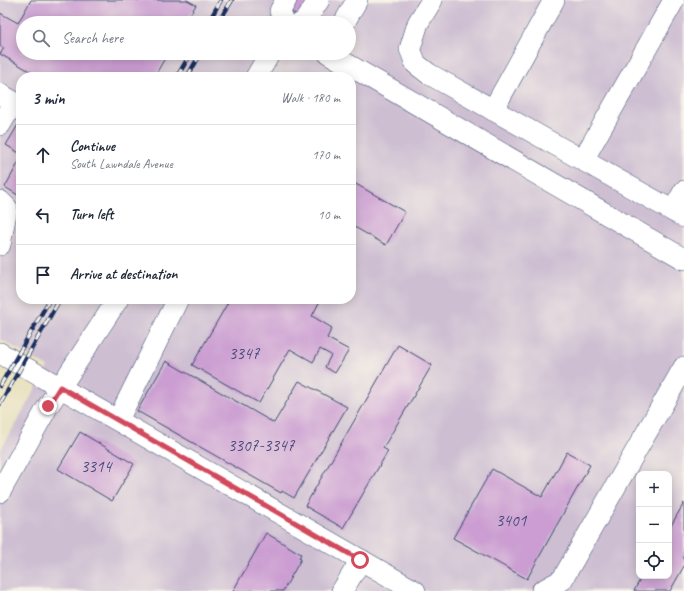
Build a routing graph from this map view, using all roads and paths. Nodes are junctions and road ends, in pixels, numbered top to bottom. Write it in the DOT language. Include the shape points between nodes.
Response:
graph roads {
  1 [pos="286,0"];
  2 [pos="319,0"];
  3 [pos="357,0"];
  4 [pos="432,0"];
  5 [pos="554,0"];
  6 [pos="674,0"];
  7 [pos="282,16"];
  8 [pos="308,16"];
  9 [pos="348,16"];
  10 [pos="266,60"];
  11 [pos="340,60"];
  12 [pos="259,72"];
  13 [pos="0,94"];
  14 [pos="493,110"];
  15 [pos="0,125"];
  16 [pos="583,160"];
  17 [pos="684,190"];
  18 [pos="0,201"];
  19 [pos="678,214"];
  20 [pos="0,245"];
  21 [pos="684,259"];
  22 [pos="115,304"];
  23 [pos="176,304"];
  24 [pos="0,352"];
  25 [pos="684,367"];
  26 [pos="60,387"];
  27 [pos="118,420"];
  28 [pos="0,492"];
  29 [pos="360,560"];
  30 [pos="342,591"];
  31 [pos="415,591"];
  32 [pos="542,591"];
  1 -- 7 [label="street" via="280,11"];
  2 -- 8 [label="street"];
  3 -- 9 [label="street"];
  4 -- 14 [label="street" via="418,23 410,49 416,64"];
  5 -- 14 [label="street"];
  6 -- 16 [label="street"];
  10 -- 12 [label="street"];
  11 -- 21 [label="street"];
  13 -- 15 [label="street" via="14,102"];
  14 -- 16 [label="street"];
  16 -- 19 [label="street"];
  17 -- 19 [label="street"];
  18 -- 20 [label="street" via="7,208"];
  22 -- 26 [label="street"];
  23 -- 27 [label="street"];
  24 -- 26 [label="street"];
  25 -- 32 [label="street" via="562,580"];
  26 -- 27 [label="street"];
  26 -- 28 [label="street"];
  27 -- 29 [label="street"];
  29 -- 30 [label="street"];
  29 -- 31 [label="street"];
}
